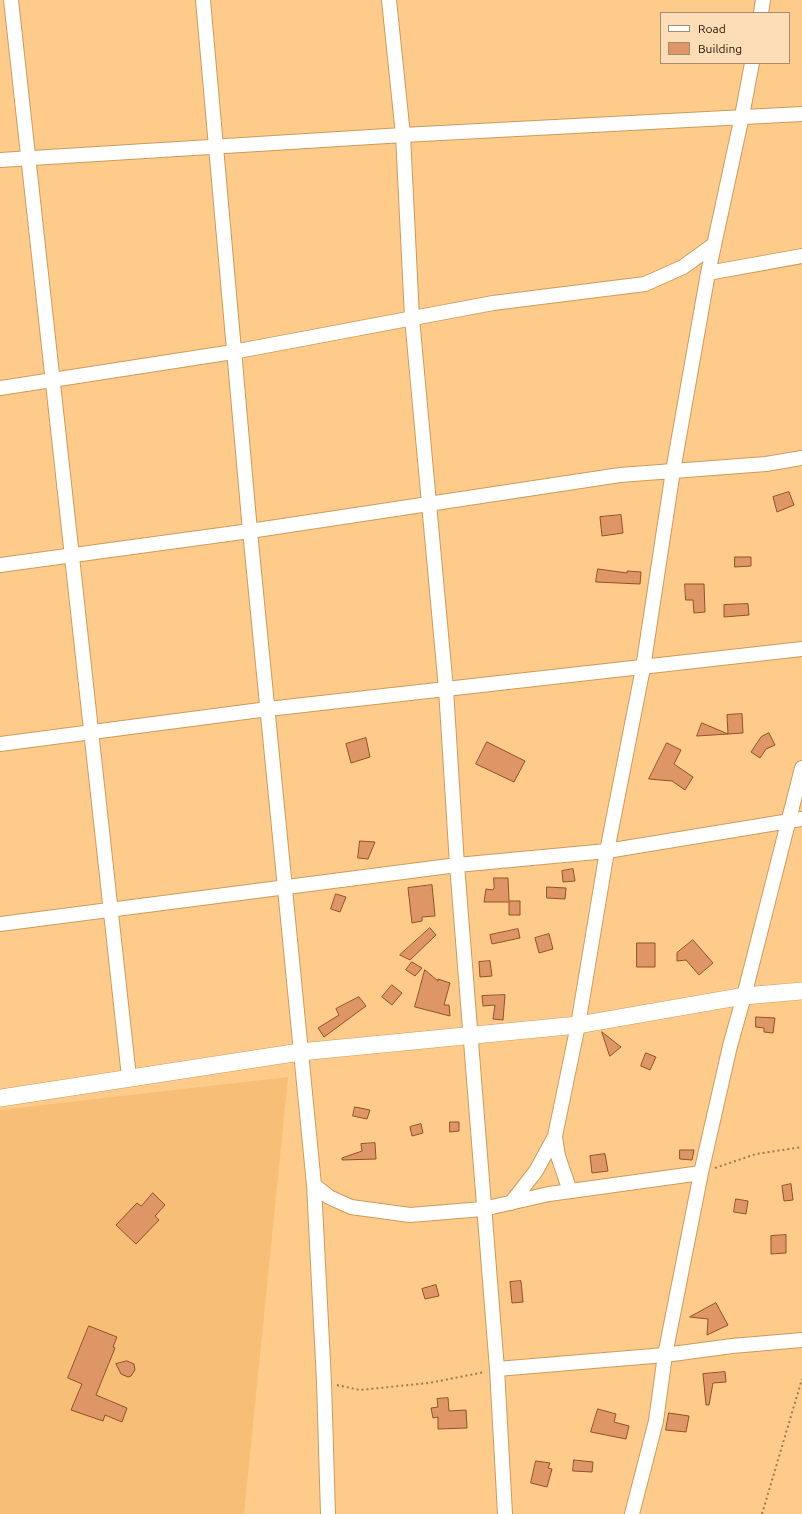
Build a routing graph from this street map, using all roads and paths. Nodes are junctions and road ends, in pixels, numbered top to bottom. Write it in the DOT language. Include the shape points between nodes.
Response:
graph roads {
  1 [pos="11,0"];
  2 [pos="202,0"];
  3 [pos="389,0"];
  4 [pos="763,0"];
  5 [pos="761,12"];
  6 [pos="752,64"];
  7 [pos="802,114"];
  8 [pos="742,116"];
  9 [pos="403,135"];
  10 [pos="216,148"];
  11 [pos="29,158"];
  12 [pos="0,160"];
  13 [pos="712,246"];
  14 [pos="802,256"];
  15 [pos="708,273"];
  16 [pos="412,318"];
  17 [pos="233,352"];
  18 [pos="53,380"];
  19 [pos="0,388"];
  20 [pos="802,458"];
  21 [pos="673,471"];
  22 [pos="428,504"];
  23 [pos="250,530"];
  24 [pos="71,555"];
  25 [pos="0,565"];
  26 [pos="802,649"];
  27 [pos="643,668"];
  28 [pos="446,689"];
  29 [pos="268,709"];
  30 [pos="90,732"];
  31 [pos="0,744"];
  32 [pos="802,768"];
  33 [pos="796,819"];
  34 [pos="607,851"];
  35 [pos="457,865"];
  36 [pos="284,886"];
  37 [pos="110,910"];
  38 [pos="0,924"];
  39 [pos="802,991"];
  40 [pos="744,996"];
  41 [pos="578,1025"];
  42 [pos="471,1035"];
  43 [pos="300,1052"];
  44 [pos="128,1077"];
  45 [pos="0,1098"];
  46 [pos="555,1136"];
  47 [pos="802,1148"];
  48 [pos="701,1173"];
  49 [pos="314,1185"];
  50 [pos="570,1191"];
  51 [pos="511,1203"];
  52 [pos="483,1209"];
  53 [pos="802,1340"];
  54 [pos="666,1355"];
  55 [pos="497,1369"];
  56 [pos="802,1380"];
  57 [pos="324,1382"];
  58 [pos="328,1514"];
  59 [pos="506,1514"];
  60 [pos="632,1514"];
  61 [pos="762,1514"];
  1 -- 11 [label="street"];
  2 -- 10 [label="street"];
  3 -- 9 [label="street"];
  4 -- 5 [label="street"];
  6 -- 8 [label="street"];
  7 -- 8 [label="street"];
  8 -- 9 [label="street"];
  8 -- 13 [label="street"];
  9 -- 10 [label="street"];
  9 -- 16 [label="street"];
  10 -- 11 [label="street"];
  10 -- 17 [label="street"];
  11 -- 12 [label="street"];
  11 -- 18 [label="street"];
  13 -- 15 [label="street"];
  13 -- 16 [label="street" via="683,267 645,284 493,302"];
  14 -- 15 [label="street"];
  15 -- 21 [label="street"];
  16 -- 17 [label="street"];
  16 -- 22 [label="street"];
  17 -- 18 [label="street"];
  17 -- 23 [label="street"];
  18 -- 19 [label="street"];
  18 -- 24 [label="street"];
  20 -- 21 [label="street" via="766,464"];
  21 -- 22 [label="street" via="620,475"];
  21 -- 27 [label="street"];
  22 -- 23 [label="street"];
  22 -- 28 [label="street"];
  23 -- 24 [label="street"];
  23 -- 29 [label="street"];
  24 -- 25 [label="street"];
  24 -- 30 [label="street"];
  26 -- 27 [label="street"];
  27 -- 28 [label="street"];
  27 -- 34 [label="street"];
  28 -- 29 [label="street"];
  28 -- 35 [label="street"];
  29 -- 30 [label="street"];
  29 -- 36 [label="street"];
  30 -- 31 [label="street"];
  30 -- 37 [label="street"];
  32 -- 33 [label="street"];
  33 -- 34 [label="street"];
  33 -- 40 [label="street"];
  34 -- 35 [label="street"];
  34 -- 41 [label="street"];
  35 -- 36 [label="street"];
  35 -- 42 [label="street"];
  36 -- 37 [label="street"];
  36 -- 43 [label="street"];
  37 -- 38 [label="street"];
  37 -- 44 [label="street"];
  39 -- 40 [label="street"];
  40 -- 41 [label="street"];
  40 -- 48 [label="street"];
  41 -- 42 [label="street"];
  41 -- 46 [label="street"];
  42 -- 43 [label="street"];
  42 -- 52 [label="street"];
  43 -- 44 [label="street"];
  43 -- 49 [label="street"];
  44 -- 45 [label="street"];
  46 -- 50 [label="street" via="558,1156"];
  46 -- 51 [label="street" via="536,1171"];
  47 -- 48 [label="path" via="756,1154"];
  48 -- 50 [label="street"];
  48 -- 54 [label="street"];
  49 -- 52 [label="street" via="337,1201 361,1210 410,1215"];
  49 -- 57 [label="street"];
  50 -- 51 [label="street"];
  51 -- 52 [label="street"];
  52 -- 55 [label="street"];
  53 -- 54 [label="street"];
  54 -- 55 [label="street"];
  54 -- 60 [label="street" via="656,1421"];
  55 -- 57 [label="path" via="430,1383 360,1390"];
  55 -- 59 [label="street"];
  56 -- 61 [label="path"];
  57 -- 58 [label="street"];
}
